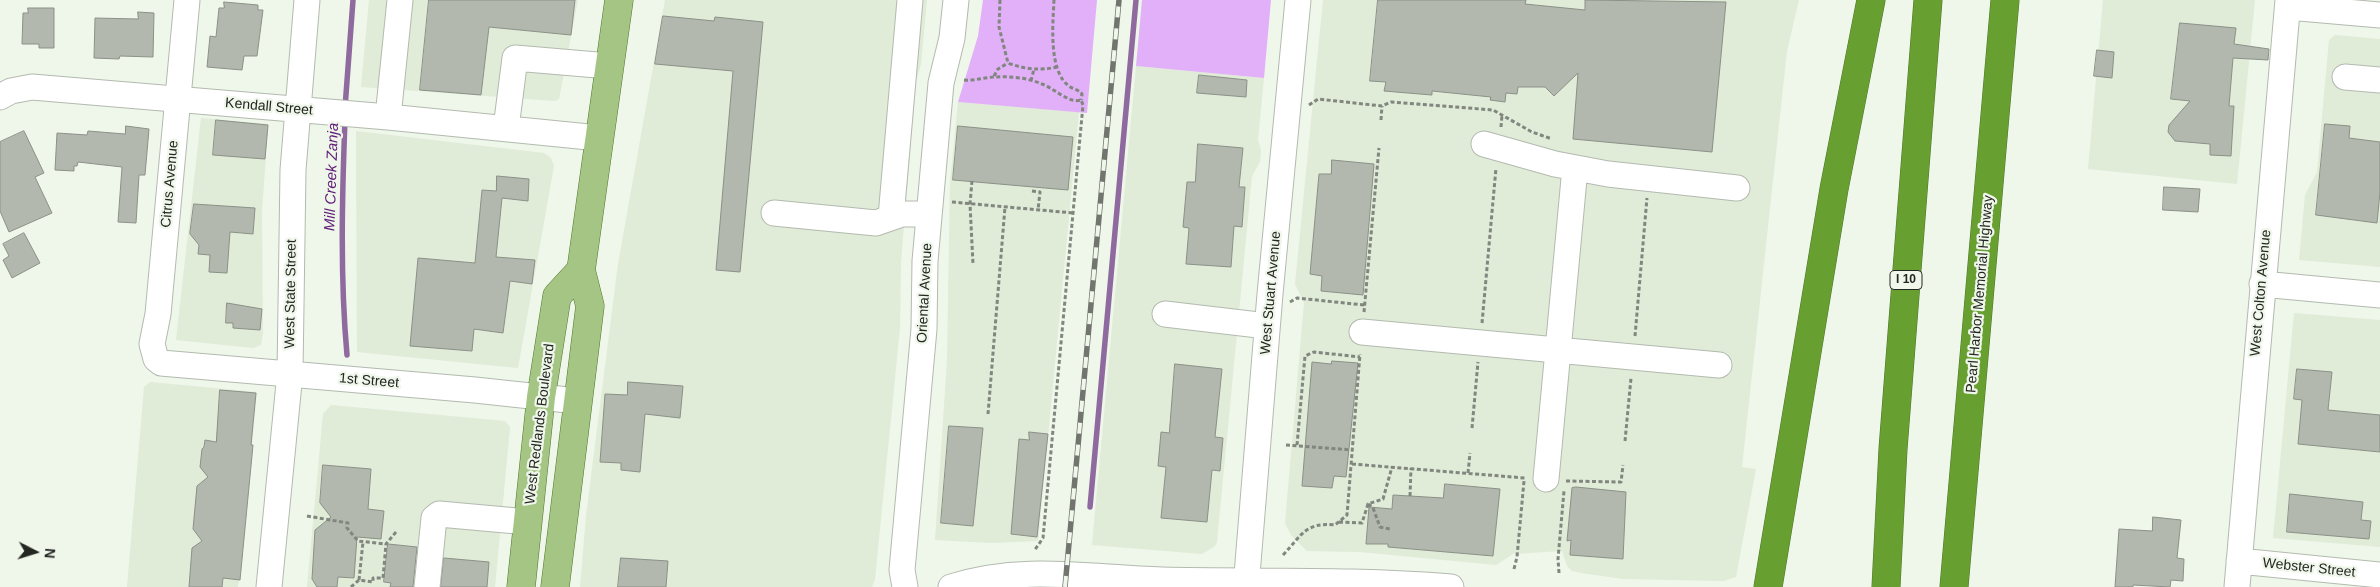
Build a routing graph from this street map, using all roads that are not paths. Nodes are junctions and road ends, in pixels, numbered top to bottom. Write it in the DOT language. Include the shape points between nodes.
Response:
graph roads {
  1 [pos="187,0"];
  2 [pos="307,0"];
  3 [pos="400,0"];
  4 [pos="618,0"];
  5 [pos="910,0"];
  6 [pos="956,0"];
  7 [pos="1298,0"];
  8 [pos="1872,0"];
  9 [pos="1928,0"];
  10 [pos="2005,0"];
  11 [pos="2288,4"];
  12 [pos="2380,15"];
  13 [pos="609,66"];
  14 [pos="2345,77"];
  15 [pos="2380,80"];
  16 [pos="0,97"];
  17 [pos="178,99"];
  18 [pos="296,110"];
  19 [pos="388,117"];
  20 [pos="506,128"];
  21 [pos="600,138"];
  22 [pos="1494,146"];
  23 [pos="1575,168"];
  24 [pos="1737,188"];
  25 [pos="938,208"];
  26 [pos="774,213"];
  27 [pos="891,217"];
  28 [pos="581,270"];
  29 [pos="2262,284"];
  30 [pos="2380,295"];
  31 [pos="1165,314"];
  32 [pos="1267,326"];
  33 [pos="1361,338"];
  34 [pos="1558,351"];
  35 [pos="161,363"];
  36 [pos="1719,365"];
  37 [pos="290,373"];
  38 [pos="541,397"];
  39 [pos="577,401"];
  40 [pos="1535,479"];
  41 [pos="528,522"];
  42 [pos="2239,561"];
  43 [pos="2380,575"];
  44 [pos="1963,581"];
  45 [pos="1246,584"];
  46 [pos="269,587"];
  47 [pos="428,587"];
  48 [pos="521,587"];
  49 [pos="555,587"];
  50 [pos="905,587"];
  51 [pos="951,587"];
  52 [pos="1451,587"];
  53 [pos="1768,587"];
  54 [pos="1886,587"];
  55 [pos="2237,587"];
  1 -- 17 [label="street, Citrus Avenue"];
  2 -- 18 [label="street, West State Street"];
  3 -- 19 [label="street"];
  4 -- 13 [label="main road"];
  5 -- 27 [label="street"];
  6 -- 25 [label="street, Oriental Avenue" via="952,38 941,83"];
  7 -- 32 [label="street, West Stuart Avenue"];
  8 -- 53 [label="highway" via="1834,189"];
  9 -- 54 [label="highway, I 10"];
  10 -- 44 [label="highway, Pearl Harbor Memorial Highway" via="1964,482"];
  11 -- 12 [label="street"];
  11 -- 29 [label="street, West Colton Avenue"];
  13 -- 20 [label="street" via="515,58"];
  13 -- 21 [label="main road"];
  14 -- 15 [label="street"];
  16 -- 17 [label="street, Kendall Street" via="32,87"];
  17 -- 18 [label="street, Kendall Street"];
  17 -- 35 [label="street, Citrus Avenue" via="158,314 152,344 156,359"];
  18 -- 19 [label="street, Kendall Street"];
  18 -- 37 [label="street, West State Street"];
  19 -- 20 [label="street, Kendall Street"];
  20 -- 21 [label="street, Kendall Street"];
  21 -- 28 [label="main road"];
  22 -- 23 [label="street"];
  23 -- 24 [label="street"];
  23 -- 34 [label="street"];
  25 -- 27 [label="street"];
  25 -- 50 [label="street, Oriental Avenue" via="925,261 924,330 902,570"];
  26 -- 27 [label="street" via="876,223"];
  28 -- 38 [label="main road, West Redlands Boulevard" via="557,296"];
  28 -- 39 [label="main road" via="590,306"];
  29 -- 30 [label="street"];
  29 -- 42 [label="street, West Colton Avenue"];
  31 -- 32 [label="street"];
  32 -- 45 [label="street, West Stuart Avenue"];
  33 -- 34 [label="street"];
  34 -- 36 [label="street"];
  34 -- 40 [label="street"];
  35 -- 37 [label="street, 1st Street"];
  37 -- 38 [label="street, 1st Street"];
  37 -- 46 [label="street, West State Street"];
  38 -- 39 [label="street, 1st Street"];
  38 -- 41 [label="main road, West Redlands Boulevard"];
  39 -- 49 [label="main road"];
  41 -- 47 [label="street" via="439,514 434,518"];
  41 -- 48 [label="main road, West Redlands Boulevard"];
  42 -- 43 [label="street, Webster Street"];
  42 -- 55 [label="street, West Colton Avenue"];
  45 -- 51 [label="street" via="1043,573 1006,575"];
  45 -- 52 [label="street"];
}
